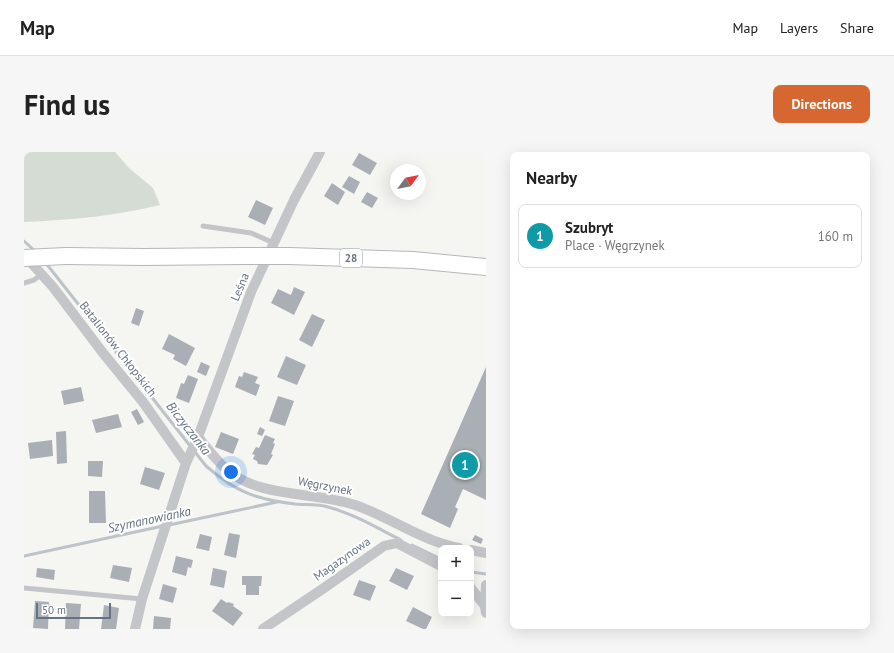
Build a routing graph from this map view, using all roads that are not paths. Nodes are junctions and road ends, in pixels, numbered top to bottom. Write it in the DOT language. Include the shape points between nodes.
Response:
graph roads {
  1 [pos="320,152"];
  2 [pos="203,226"];
  3 [pos="274,243"];
  4 [pos="24,257"];
  5 [pos="486,267"];
  6 [pos="42,274"];
  7 [pos="24,283"];
  8 [pos="198,437"];
  9 [pos="187,460"];
  10 [pos="448,545"];
  11 [pos="474,551"];
  12 [pos="486,553"];
  13 [pos="438,564"];
  14 [pos="486,586"];
  15 [pos="24,588"];
  16 [pos="474,592"];
  17 [pos="142,599"];
  18 [pos="485,609"];
  19 [pos="135,629"];
  20 [pos="263,629"];
  1 -- 3 [label="street, Leśna"];
  2 -- 3 [label="lane" via="251,233"];
  3 -- 8 [label="street, Leśna" via="251,292"];
  4 -- 5 [label="main road, 28, bridge" via="290,256 413,260"];
  4 -- 6 [label="street, Batalionów Chłopskich"];
  6 -- 7 [label="lane"];
  6 -- 9 [label="street, Batalionów Chłopskich"];
  8 -- 9 [label="street"];
  8 -- 10 [label="street, Węgrzynek" via="227,470 244,481 270,489 354,505"];
  9 -- 17 [label="street"];
  11 -- 12 [label="street"];
  13 -- 20 [label="street, Magazynowa" via="397,543 384,546"];
  14 -- 18 [label="street"];
  15 -- 17 [label="lane"];
  16 -- 18 [label="street"];
  17 -- 19 [label="street"];
}
